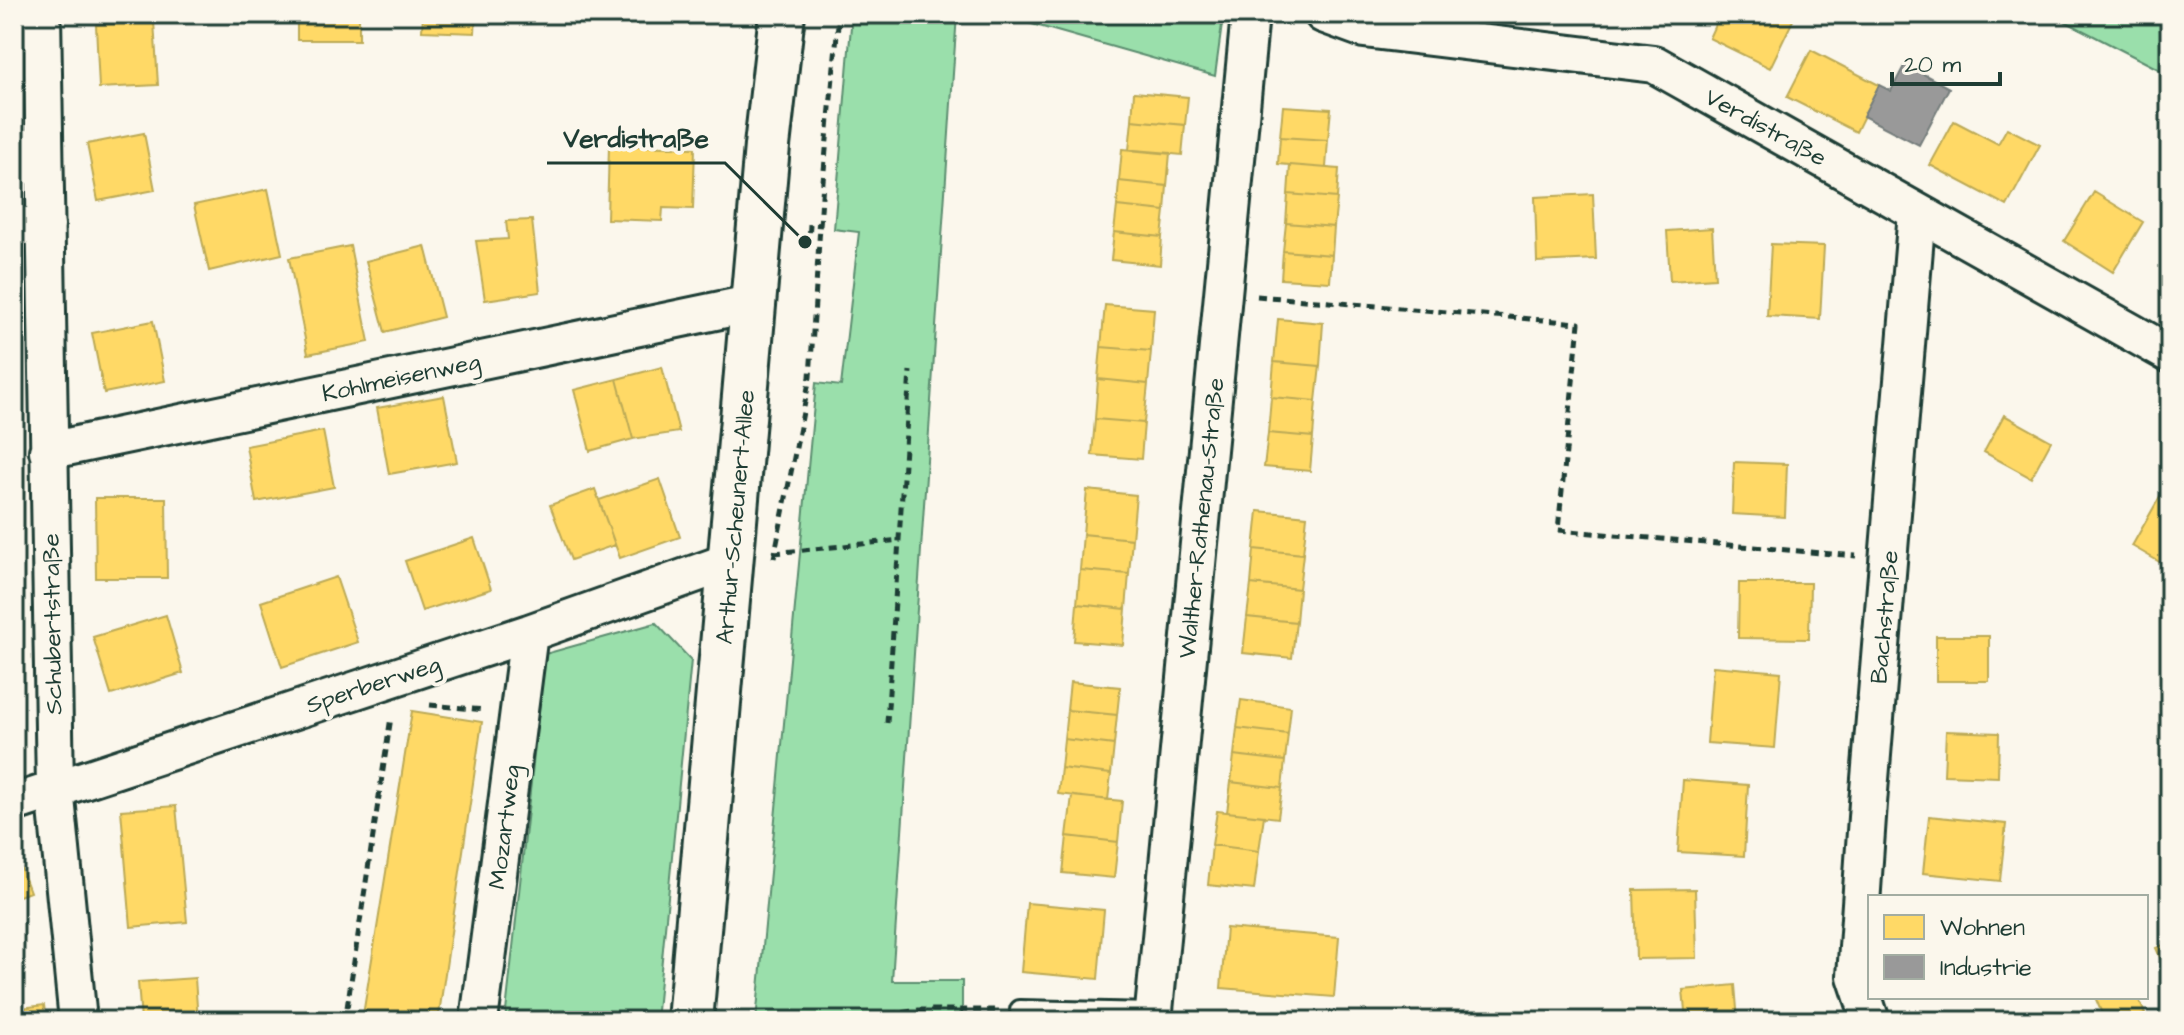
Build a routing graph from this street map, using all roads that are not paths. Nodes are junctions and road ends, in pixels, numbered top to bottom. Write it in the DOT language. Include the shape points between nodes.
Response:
graph roads {
  1 [pos="42,14"];
  2 [pos="782,14"];
  3 [pos="1250,14"];
  4 [pos="1323,14"];
  5 [pos="1917,212"];
  6 [pos="30,226"];
  7 [pos="754,303"];
  8 [pos="2170,354"];
  9 [pos="48,451"];
  10 [pos="731,561"];
  11 [pos="529,633"];
  12 [pos="55,788"];
  13 [pos="14,803"];
  14 [pos="1020,1010"];
  15 [pos="1152,1017"];
  16 [pos="78,1021"];
  17 [pos="479,1021"];
  18 [pos="690,1021"];
  19 [pos="1871,1021"];
  1 -- 6 [label="street, Schubertstraße"];
  2 -- 7 [label="main road, Arthur-Scheunert-Allee"];
  3 -- 15 [label="street, Walther-Rathenau-Straße"];
  4 -- 5 [label="street, Verdistraße" via="1364,29 1654,64"];
  5 -- 8 [label="street, Verdistraße"];
  5 -- 19 [label="street, Bachstraße" via="1856,976"];
  6 -- 9 [label="street, Schubertstraße"];
  7 -- 9 [label="street, Kohlmeisenweg"];
  7 -- 10 [label="main road, Arthur-Scheunert-Allee"];
  9 -- 12 [label="street, Schubertstraße"];
  10 -- 11 [label="street, Sperberweg"];
  10 -- 18 [label="main road, Arthur-Scheunert-Allee"];
  11 -- 12 [label="street, Sperberweg"];
  11 -- 17 [label="street, Mozartweg"];
  12 -- 13 [label="street, Sperberweg"];
  12 -- 16 [label="street, Schubertstraße"];
  14 -- 15 [label="lane"];
}
